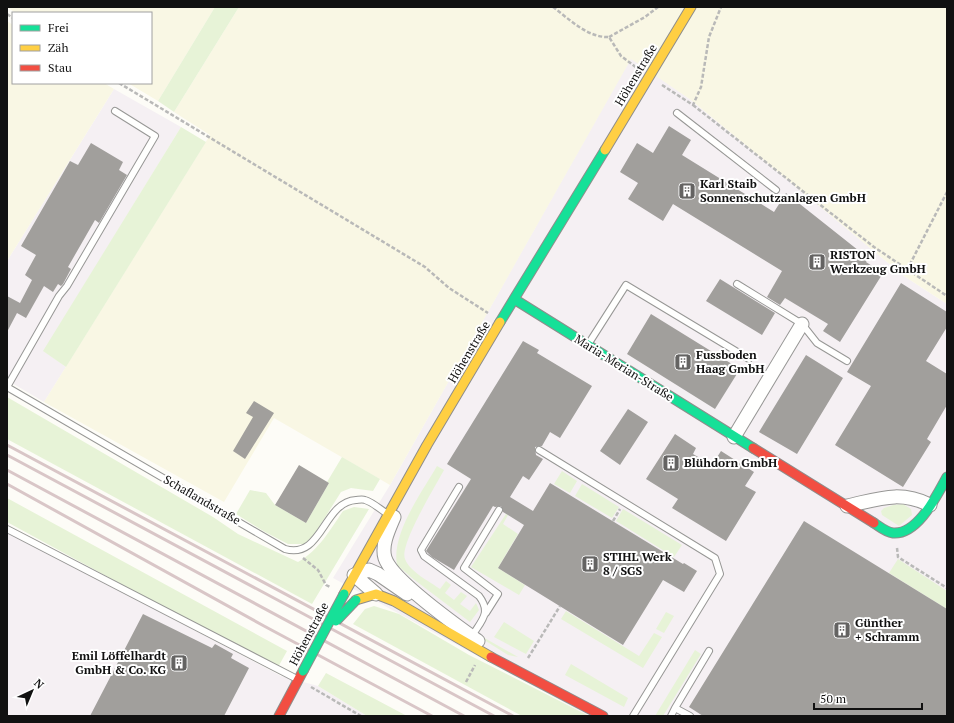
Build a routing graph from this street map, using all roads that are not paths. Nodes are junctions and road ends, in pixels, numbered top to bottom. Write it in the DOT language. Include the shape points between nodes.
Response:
graph roads {
  1 [pos="691,7"];
  2 [pos="115,111"];
  3 [pos="677,113"];
  4 [pos="776,190"];
  5 [pos="737,284"];
  6 [pos="514,299"];
  7 [pos="802,324"];
  8 [pos="588,345"];
  9 [pos="749,359"];
  10 [pos="846,361"];
  11 [pos="7,387"];
  12 [pos="734,437"];
  13 [pos="539,450"];
  14 [pos="947,477"];
  15 [pos="408,479"];
  16 [pos="459,487"];
  17 [pos="930,505"];
  18 [pos="847,506"];
  19 [pos="499,510"];
  20 [pos="388,514"];
  21 [pos="7,528"];
  22 [pos="354,576"];
  23 [pos="376,594"];
  24 [pos="486,613"];
  25 [pos="468,634"];
  26 [pos="322,636"];
  27 [pos="709,651"];
  28 [pos="522,672"];
  29 [pos="298,680"];
  30 [pos="675,708"];
  31 [pos="279,716"];
  32 [pos="603,716"];
  33 [pos="633,716"];
  34 [pos="671,716"];
  35 [pos="690,716"];
  1 -- 6 [label="street, Höhenstraße"];
  2 -- 11 [label="lane" via="155,136"];
  3 -- 4 [label="lane"];
  5 -- 7 [label="lane"];
  6 -- 8 [label="street, Maria-Merian-Straße"];
  6 -- 15 [label="street, Höhenstraße"];
  7 -- 10 [label="lane" via="817,343"];
  7 -- 12 [label="street"];
  8 -- 9 [label="lane" via="626,285"];
  8 -- 12 [label="street, Maria-Merian-Straße"];
  11 -- 20 [label="lane, Schaflandstraße" via="285,549 302,550 310,545 337,508 349,500 364,500"];
  12 -- 18 [label="street, Maria-Merian-Straße"];
  13 -- 33 [label="lane" via="715,558 720,574"];
  14 -- 17 [label="street"];
  15 -- 20 [label="street, Höhenstraße"];
  15 -- 25 [label="street" via="386,538 385,557 390,569 409,587"];
  16 -- 24 [label="lane" via="421,550 424,556 479,596 485,604"];
  17 -- 18 [label="street" via="919,499 898,496"];
  17 -- 18 [label="street, Maria-Merian-Straße" via="913,526 896,534 883,529"];
  19 -- 24 [label="lane" via="464,568 498,594"];
  20 -- 22 [label="street, Höhenstraße"];
  21 -- 29 [label="lane"];
  22 -- 23 [label="street"];
  22 -- 25 [label="street" via="369,570 378,574"];
  22 -- 26 [label="street, Höhenstraße, bridge"];
  23 -- 26 [label="street, bridge" via="356,600"];
  23 -- 28 [label="street" via="394,601"];
  24 -- 25 [label="lane"];
  25 -- 28 [label="street"];
  26 -- 29 [label="street, Höhenstraße, bridge"];
  27 -- 30 [label="lane"];
  28 -- 32 [label="street"];
  29 -- 31 [label="street, Höhenstraße"];
  30 -- 34 [label="lane"];
  30 -- 35 [label="lane"];
}
